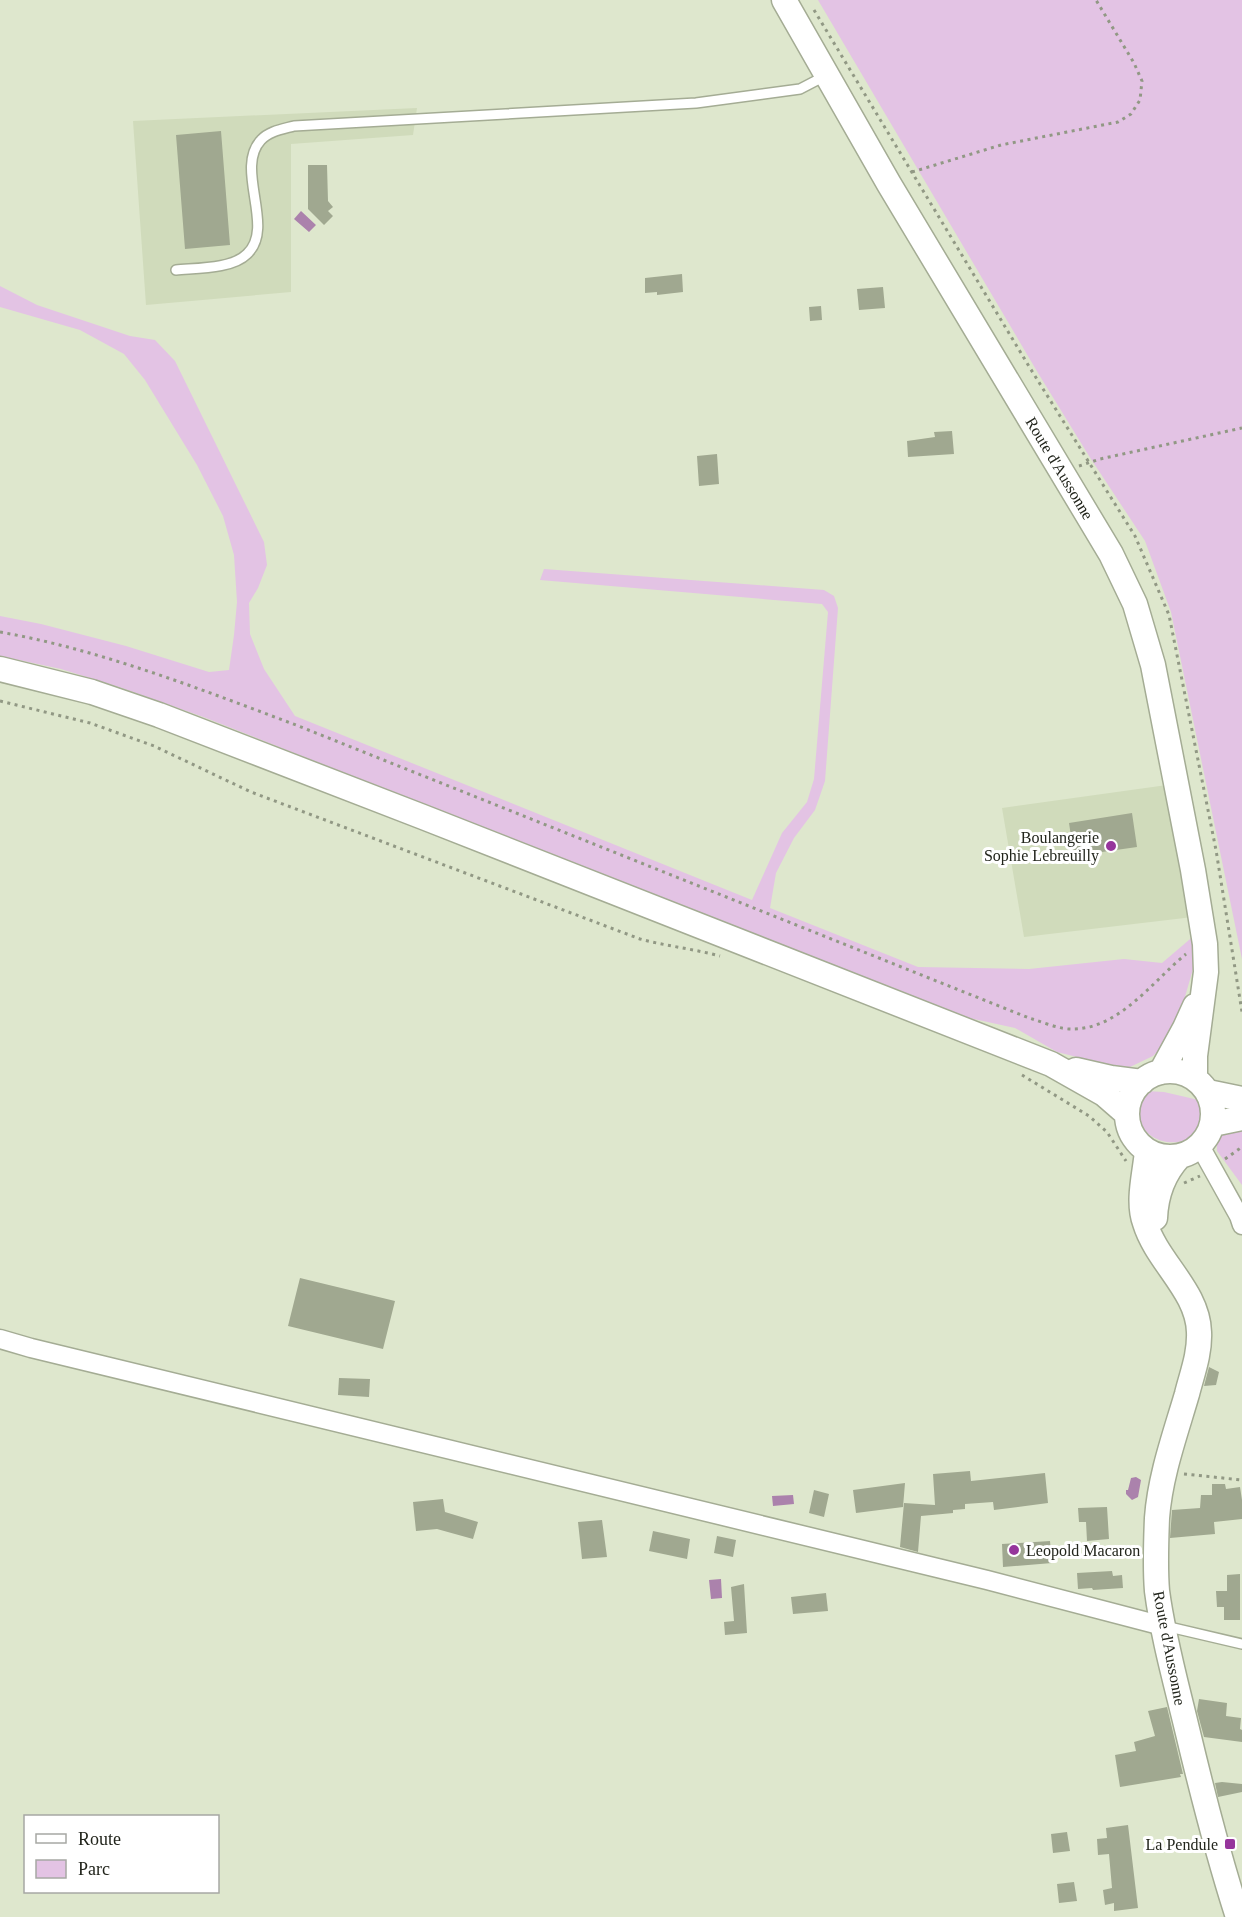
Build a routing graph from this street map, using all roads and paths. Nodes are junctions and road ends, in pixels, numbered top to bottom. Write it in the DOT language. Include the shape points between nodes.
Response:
graph roads {
  1 [pos="784,0"];
  2 [pos="1096,0"];
  3 [pos="814,9"];
  4 [pos="828,75"];
  5 [pos="912,172"];
  6 [pos="889,184"];
  7 [pos="176,270"];
  8 [pos="1242,428"];
  9 [pos="1088,463"];
  10 [pos="1064,473"];
  11 [pos="0,632"];
  12 [pos="0,669"];
  13 [pos="0,701"];
  14 [pos="1205,944"];
  15 [pos="724,957"];
  16 [pos="1235,964"];
  17 [pos="1204,985"];
  18 [pos="1242,1012"];
  19 [pos="1051,1064"];
  20 [pos="1020,1074"];
  21 [pos="1151,1077"];
  22 [pos="1201,1085"];
  23 [pos="1242,1099"];
  24 [pos="1126,1114"];
  25 [pos="1242,1118"];
  26 [pos="1213,1124"];
  27 [pos="1242,1147"];
  28 [pos="1190,1151"];
  29 [pos="1138,1159"];
  30 [pos="1221,1161"];
  31 [pos="1207,1172"];
  32 [pos="1178,1183"];
  33 [pos="1240,1221"];
  34 [pos="1155,1245"];
  35 [pos="0,1339"];
  36 [pos="1165,1471"];
  37 [pos="1242,1480"];
  38 [pos="1163,1626"];
  39 [pos="1242,1644"];
  40 [pos="1239,1917"];
  1 -- 4 [label="main road, Route d'Aussonne"];
  2 -- 5 [label="path" via="1142,81 1140,100 1131,114 1118,122 1001,145"];
  3 -- 5 [label="path"];
  4 -- 6 [label="main road, Route d'Aussonne"];
  4 -- 7 [label="lane" via="800,88 696,104 276,130 261,140 251,158 258,238 247,255 224,265"];
  5 -- 6 [label="path"];
  5 -- 9 [label="path"];
  6 -- 10 [label="main road, Route d'Aussonne"];
  8 -- 9 [label="path"];
  9 -- 10 [label="path"];
  10 -- 14 [label="main road, Route d'Aussonne" via="1135,604 1153,665"];
  11 -- 14 [label="path" via="62,646 218,696 1029,1018 1072,1030 1100,1024 1126,1007 1194,947"];
  12 -- 19 [label="main road" via="92,692 159,715"];
  13 -- 15 [label="path" via="90,723 154,746 251,792 640,939"];
  14 -- 17 [label="main road, Route d'Aussonne"];
  16 -- 18 [label="path"];
  17 -- 21 [label="main road, Route d'Aussonne" via="1185,1028"];
  17 -- 22 [label="main road, Route d'Aussonne" via="1195,1056"];
  19 -- 21 [label="main road" via="1111,1077"];
  19 -- 24 [label="main road" via="1104,1094"];
  20 -- 29 [label="path" via="1089,1116"];
  21 -- 22 [label="main road" via="1172,1071 1184,1073"];
  21 -- 24 [label="main road" via="1131,1096"];
  22 -- 23 [label="main road"];
  22 -- 26 [label="main road" via="1212,1102"];
  24 -- 29 [label="main road"];
  25 -- 26 [label="main road"];
  26 -- 28 [label="main road" via="1208,1136"];
  27 -- 30 [label="path"];
  28 -- 29 [label="main road" via="1169,1158"];
  28 -- 33 [label="street"];
  28 -- 34 [label="main road" via="1164,1178 1159,1190"];
  29 -- 34 [label="main road, Route d'Aussonne" via="1142,1209"];
  31 -- 32 [label="path"];
  34 -- 36 [label="main road, Route d'Aussonne" via="1195,1311 1199,1331 1197,1358"];
  35 -- 38 [label="street"];
  36 -- 37 [label="path"];
  36 -- 38 [label="main road, Route d'Aussonne" via="1157,1516 1156,1556"];
  38 -- 39 [label="lane"];
  38 -- 40 [label="main road, Route d'Aussonne" via="1205,1802"];
}
